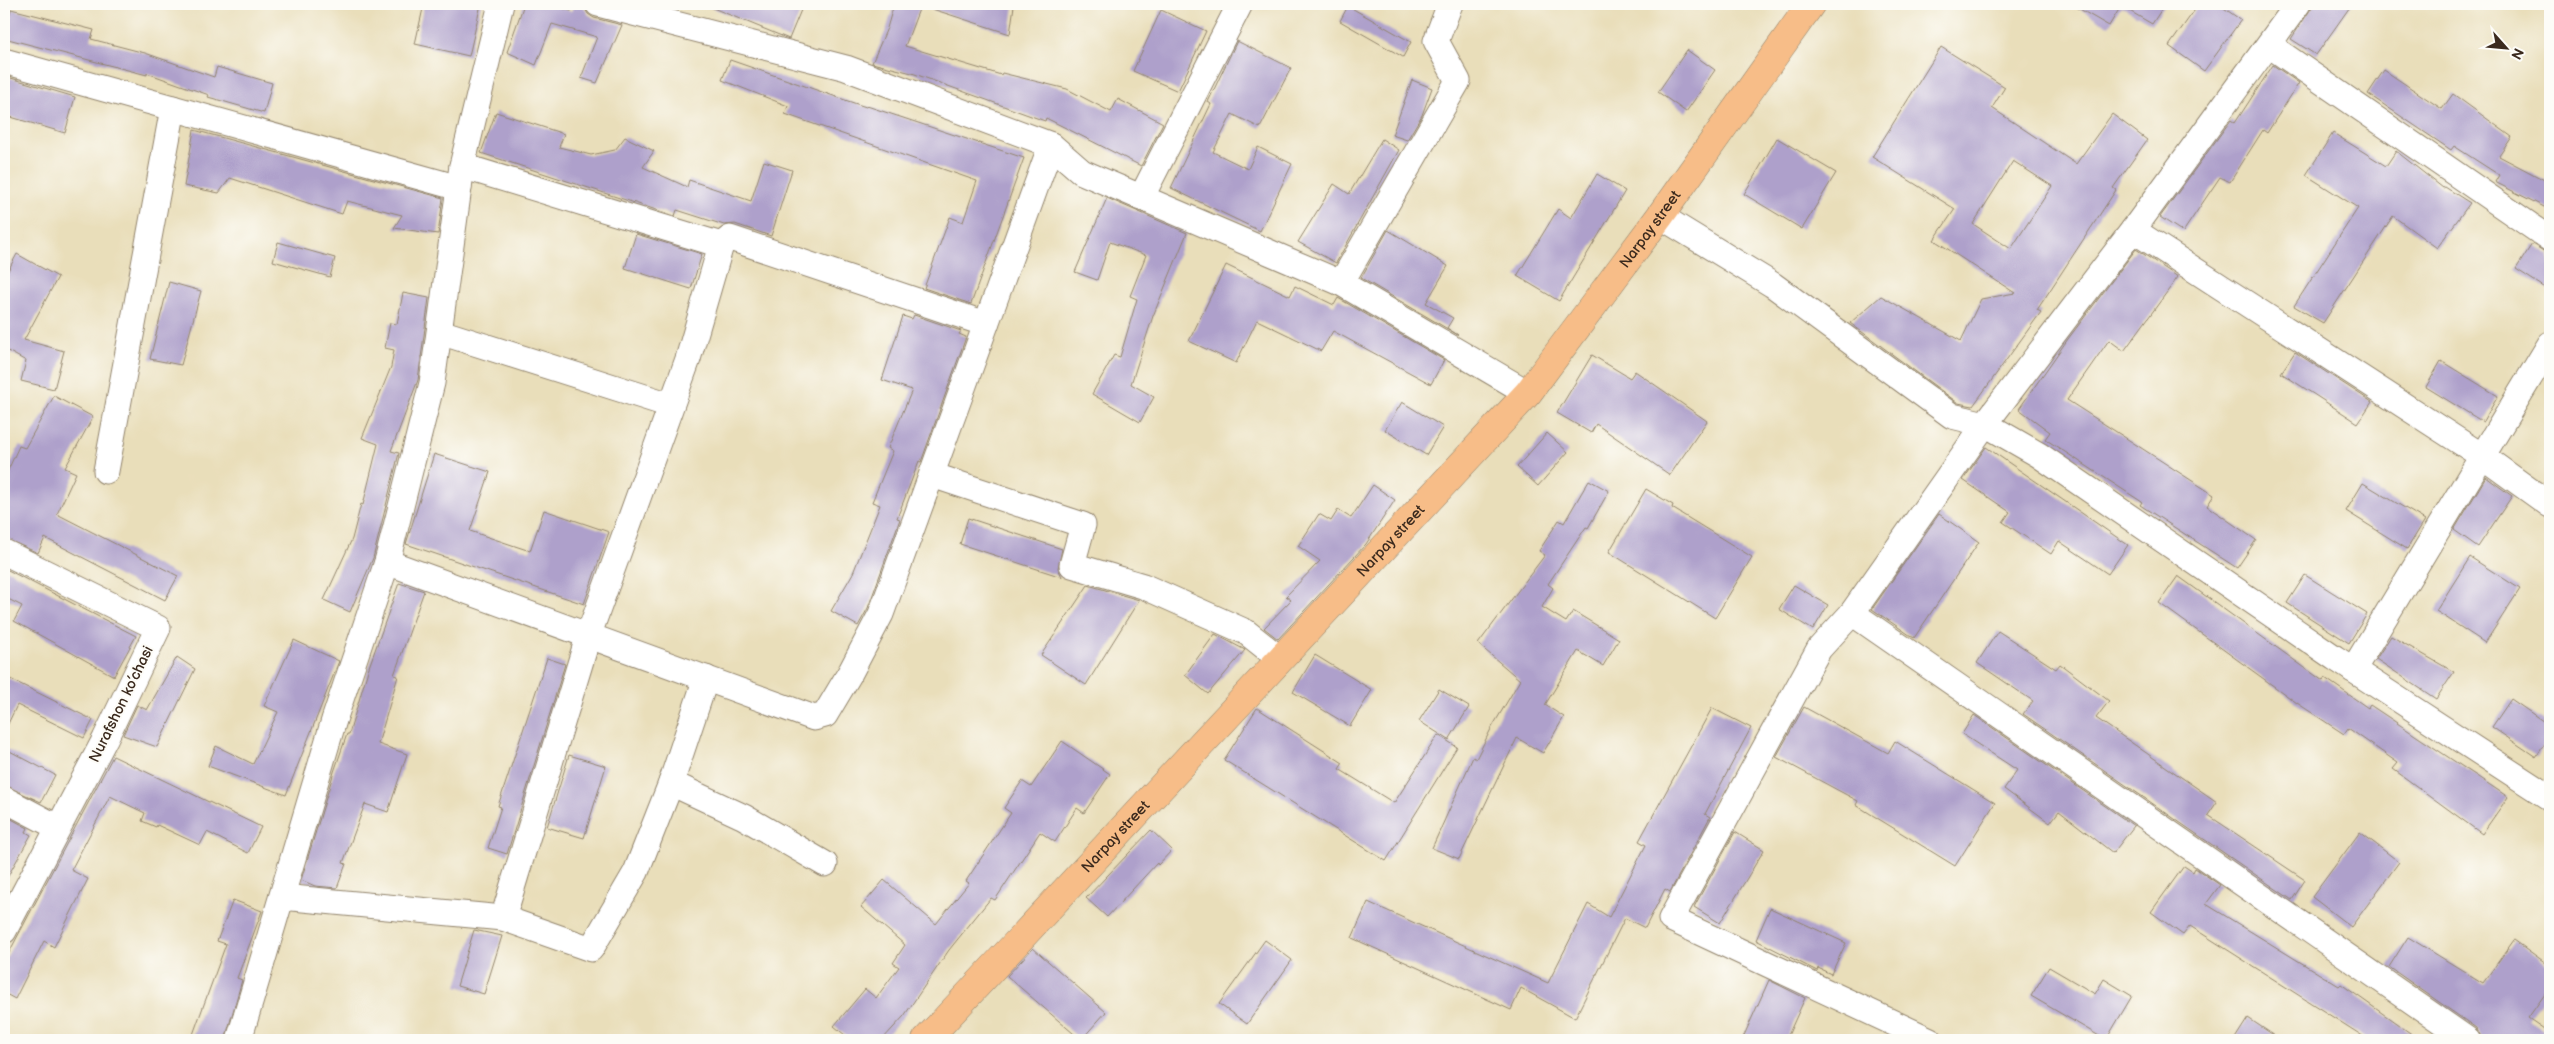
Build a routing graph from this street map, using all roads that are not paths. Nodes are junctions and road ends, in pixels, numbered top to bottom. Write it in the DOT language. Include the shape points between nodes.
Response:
graph roads {
  1 [pos="501,4"];
  2 [pos="598,4"];
  3 [pos="1240,4"];
  4 [pos="1450,4"];
  5 [pos="1811,4"];
  6 [pos="2298,4"];
  7 [pos="2269,45"];
  8 [pos="4,61"];
  9 [pos="173,108"];
  10 [pos="1051,145"];
  11 [pos="461,177"];
  12 [pos="1141,198"];
  13 [pos="1660,216"];
  14 [pos="2133,230"];
  15 [pos="2550,239"];
  16 [pos="721,245"];
  17 [pos="1341,283"];
  18 [pos="986,324"];
  19 [pos="440,332"];
  20 [pos="2550,344"];
  21 [pos="1528,393"];
  22 [pos="670,405"];
  23 [pos="1984,424"];
  24 [pos="2482,456"];
  25 [pos="106,471"];
  26 [pos="932,475"];
  27 [pos="2550,505"];
  28 [pos="4,552"];
  29 [pos="387,562"];
  30 [pos="1852,613"];
  31 [pos="590,634"];
  32 [pos="1280,659"];
  33 [pos="2353,670"];
  34 [pos="706,678"];
  35 [pos="671,784"];
  36 [pos="2550,798"];
  37 [pos="4,799"];
  38 [pos="57,827"];
  39 [pos="825,864"];
  40 [pos="282,897"];
  41 [pos="503,918"];
  42 [pos="4,931"];
  43 [pos="239,1040"];
  44 [pos="926,1040"];
  45 [pos="1930,1040"];
  46 [pos="2468,1040"];
  1 -- 11 [label="street"];
  2 -- 10 [label="street" via="846,68"];
  3 -- 12 [label="street"];
  4 -- 17 [label="street" via="1436,41 1458,81"];
  5 -- 13 [label="main road, Narpay street"];
  6 -- 7 [label="street"];
  7 -- 14 [label="street"];
  7 -- 15 [label="street"];
  8 -- 9 [label="street"];
  9 -- 11 [label="street"];
  9 -- 25 [label="street"];
  10 -- 12 [label="street" via="1082,172"];
  10 -- 18 [label="street"];
  11 -- 16 [label="street"];
  11 -- 19 [label="street"];
  12 -- 17 [label="street"];
  13 -- 21 [label="main road, Narpay street"];
  13 -- 23 [label="street" via="1773,285 1952,416"];
  14 -- 23 [label="street"];
  14 -- 24 [label="street"];
  16 -- 18 [label="street" via="730,238"];
  16 -- 22 [label="street" via="688,358"];
  17 -- 21 [label="street"];
  18 -- 26 [label="street"];
  19 -- 22 [label="street"];
  19 -- 29 [label="street" via="432,383"];
  20 -- 24 [label="street"];
  21 -- 32 [label="main road, Narpay street"];
  22 -- 31 [label="street"];
  23 -- 30 [label="street"];
  23 -- 33 [label="street" via="2047,460"];
  24 -- 27 [label="street"];
  24 -- 33 [label="street"];
  26 -- 32 [label="street" via="1083,525 1072,565 1144,586 1246,632"];
  26 -- 34 [label="street" via="881,614 825,715 814,718"];
  28 -- 38 [label="street, Nurafshon ko’chasi" via="158,628"];
  29 -- 31 [label="street"];
  29 -- 40 [label="street" via="334,720"];
  30 -- 45 [label="street" via="1819,649 1671,919"];
  30 -- 46 [label="street"];
  31 -- 34 [label="street"];
  31 -- 41 [label="street"];
  32 -- 44 [label="main road, Narpay street"];
  33 -- 36 [label="street"];
  34 -- 35 [label="street"];
  35 -- 39 [label="street" via="744,817"];
  35 -- 41 [label="street" via="636,872 591,949"];
  37 -- 38 [label="street"];
  38 -- 42 [label="street, Nurafshon ko’chasi"];
  40 -- 41 [label="street"];
  40 -- 43 [label="street"];
}
